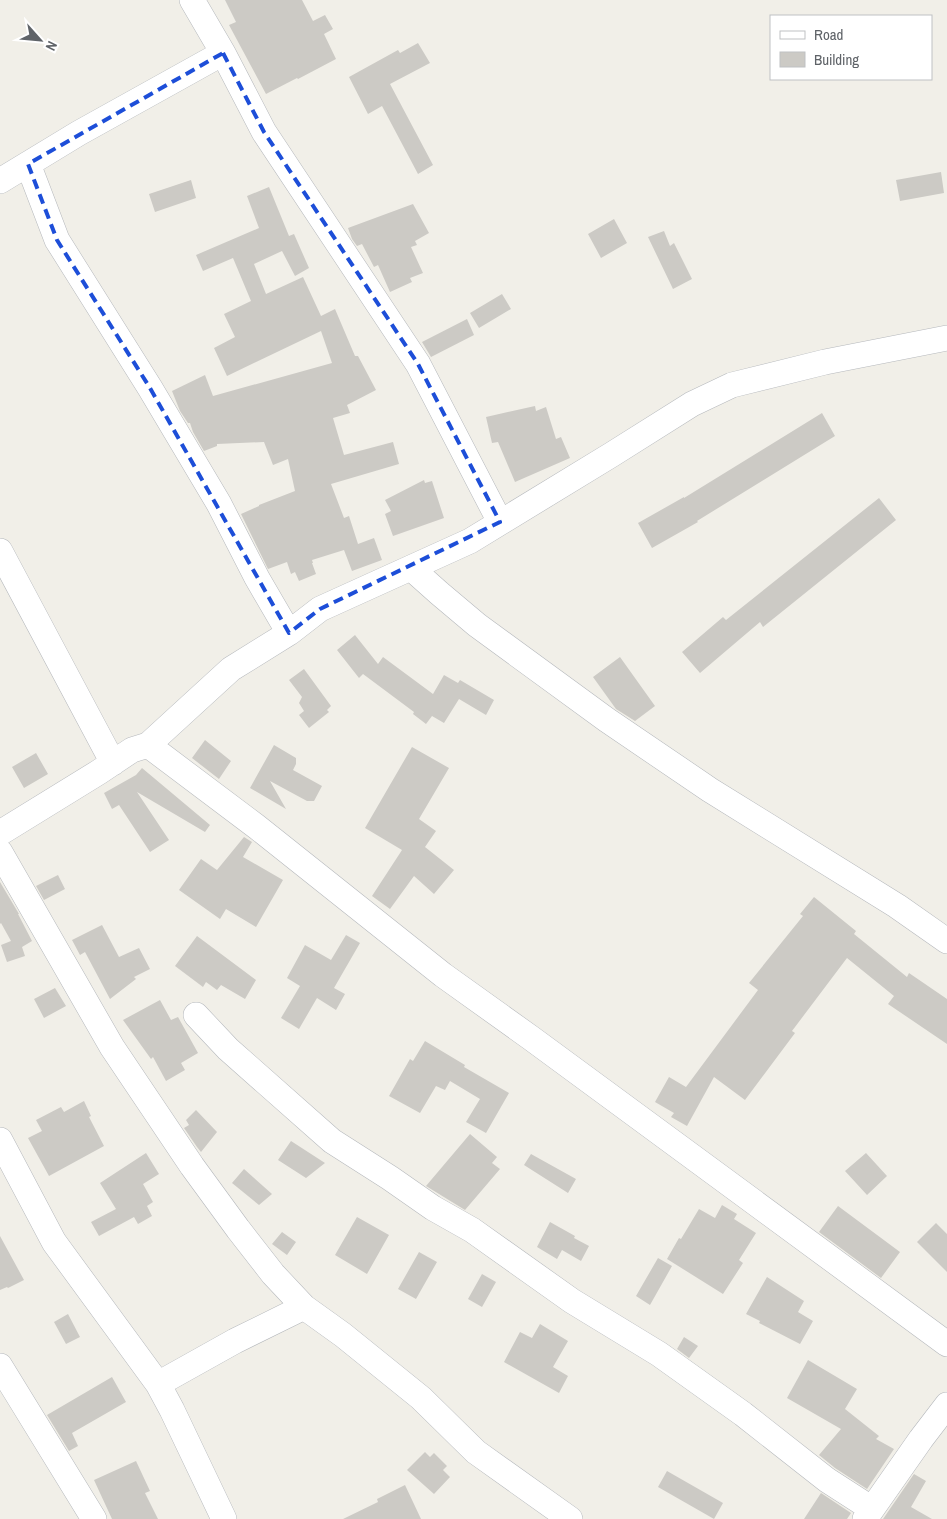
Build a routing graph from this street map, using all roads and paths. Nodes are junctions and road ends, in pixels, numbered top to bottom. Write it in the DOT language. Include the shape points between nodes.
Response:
graph roads {
  1 [pos="192,0"];
  2 [pos="223,53"];
  3 [pos="28,164"];
  4 [pos="0,181"];
  5 [pos="947,338"];
  6 [pos="500,522"];
  7 [pos="0,551"];
  8 [pos="411,568"];
  9 [pos="289,633"];
  10 [pos="148,745"];
  11 [pos="114,762"];
  12 [pos="0,833"];
  13 [pos="0,852"];
  14 [pos="947,941"];
  15 [pos="196,1015"];
  16 [pos="0,1140"];
  17 [pos="304,1307"];
  18 [pos="947,1344"];
  19 [pos="0,1366"];
  20 [pos="158,1384"];
  21 [pos="947,1405"];
  22 [pos="869,1514"];
  23 [pos="94,1519"];
  24 [pos="224,1519"];
  25 [pos="570,1519"];
  1 -- 2 [label="street"];
  2 -- 3 [label="street" via="79,132"];
  2 -- 6 [label="street" via="264,132 418,364"];
  3 -- 4 [label="street"];
  3 -- 9 [label="street" via="56,240 219,504"];
  5 -- 6 [label="street" via="825,362 732,385 692,404"];
  6 -- 8 [label="street" via="470,541"];
  7 -- 11 [label="street"];
  8 -- 9 [label="street" via="320,609"];
  8 -- 14 [label="street" via="477,625 607,720 710,790 897,906"];
  9 -- 10 [label="street" via="231,669"];
  10 -- 11 [label="street" via="132,750"];
  10 -- 18 [label="street" via="443,975"];
  11 -- 12 [label="street"];
  13 -- 17 [label="street" via="112,1047 238,1229"];
  15 -- 22 [label="street" via="228,1049 332,1141 659,1354 743,1414"];
  16 -- 20 [label="street" via="54,1242"];
  17 -- 20 [label="street"];
  17 -- 25 [label="street" via="421,1398 476,1452"];
  19 -- 23 [label="street"];
  20 -- 24 [label="street"];
  21 -- 22 [label="street"];
}
